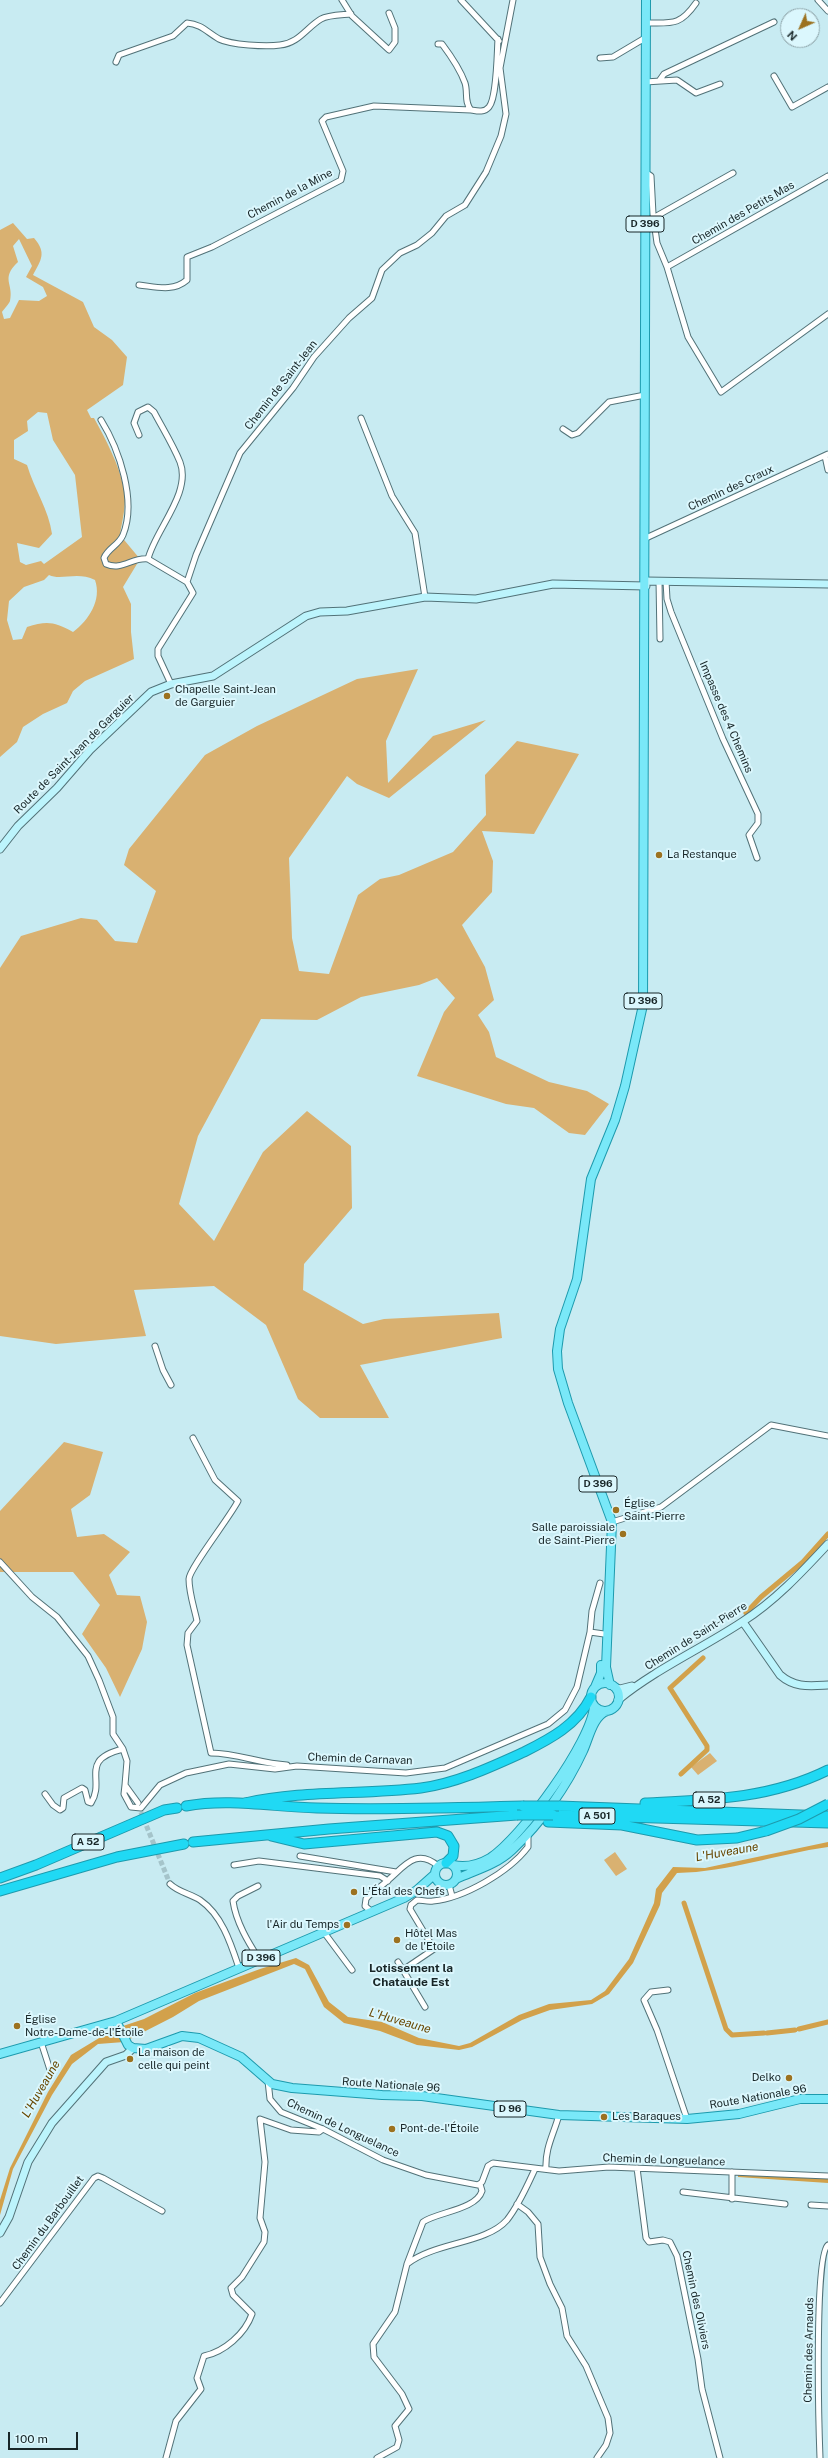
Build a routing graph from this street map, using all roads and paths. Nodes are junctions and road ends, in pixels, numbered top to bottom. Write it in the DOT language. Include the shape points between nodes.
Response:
graph roads {
  1 [pos="342,0"];
  2 [pos="462,0"];
  3 [pos="513,0"];
  4 [pos="646,0"];
  5 [pos="818,0"];
  6 [pos="696,3"];
  7 [pos="828,11"];
  8 [pos="389,13"];
  9 [pos="351,14"];
  10 [pos="774,22"];
  11 [pos="646,23"];
  12 [pos="645,38"];
  13 [pos="498,40"];
  14 [pos="438,44"];
  15 [pos="504,47"];
  16 [pos="600,58"];
  17 [pos="116,62"];
  18 [pos="774,76"];
  19 [pos="659,81"];
  20 [pos="645,82"];
  21 [pos="720,84"];
  22 [pos="828,87"];
  23 [pos="471,110"];
  24 [pos="645,172"];
  25 [pos="732,173"];
  26 [pos="828,176"];
  27 [pos="654,218"];
  28 [pos="668,268"];
  29 [pos="139,285"];
  30 [pos="828,314"];
  31 [pos="645,395"];
  32 [pos="361,418"];
  33 [pos="101,420"];
  34 [pos="563,429"];
  35 [pos="139,435"];
  36 [pos="826,455"];
  37 [pos="828,470"];
  38 [pos="646,538"];
  39 [pos="148,560"];
  40 [pos="663,581"];
  41 [pos="186,582"];
  42 [pos="646,584"];
  43 [pos="828,584"];
  44 [pos="425,597"];
  45 [pos="660,639"];
  46 [pos="171,684"];
  47 [pos="0,849"];
  48 [pos="757,858"];
  49 [pos="155,1346"];
  50 [pos="171,1385"];
  51 [pos="828,1436"];
  52 [pos="193,1438"];
  53 [pos="612,1522"];
  54 [pos="828,1544"];
  55 [pos="0,1562"];
  56 [pos="600,1583"];
  57 [pos="610,1586"];
  58 [pos="743,1622"];
  59 [pos="590,1632"];
  60 [pos="604,1634"];
  61 [pos="645,1680"];
  62 [pos="828,1685"];
  63 [pos="612,1686"];
  64 [pos="595,1687"];
  65 [pos="618,1700"];
  66 [pos="592,1702"];
  67 [pos="607,1711"];
  68 [pos="123,1749"];
  69 [pos="297,1766"];
  70 [pos="828,1770"];
  71 [pos="125,1785"];
  72 [pos="46,1794"];
  73 [pos="245,1803"];
  74 [pos="138,1804"];
  75 [pos="828,1804"];
  76 [pos="585,1806"];
  77 [pos="828,1816"];
  78 [pos="550,1818"];
  79 [pos="456,1820"];
  80 [pos="828,1823"];
  81 [pos="528,1833"];
  82 [pos="264,1835"];
  83 [pos="300,1856"];
  84 [pos="234,1865"];
  85 [pos="443,1867"];
  86 [pos="396,1872"];
  87 [pos="0,1878"];
  88 [pos="456,1879"];
  89 [pos="388,1881"];
  90 [pos="440,1883"];
  91 [pos="170,1884"];
  92 [pos="449,1885"];
  93 [pos="258,1886"];
  94 [pos="417,1890"];
  95 [pos="0,1891"];
  96 [pos="452,1896"];
  97 [pos="369,1913"];
  98 [pos="322,1931"];
  99 [pos="259,1959"];
  100 [pos="398,1962"];
  101 [pos="239,1968"];
  102 [pos="352,1970"];
  103 [pos="403,1970"];
  104 [pos="668,1990"];
  105 [pos="426,2007"];
  106 [pos="117,2023"];
  107 [pos="41,2042"];
  108 [pos="130,2047"];
  109 [pos="0,2054"];
  110 [pos="51,2072"];
  111 [pos="268,2081"];
  112 [pos="828,2099"];
  113 [pos="559,2116"];
  114 [pos="687,2119"];
  115 [pos="323,2129"];
  116 [pos="637,2168"];
  117 [pos="535,2169"];
  118 [pos="546,2169"];
  119 [pos="732,2172"];
  120 [pos="828,2176"];
  121 [pos="480,2184"];
  122 [pos="683,2192"];
  123 [pos="732,2199"];
  124 [pos="517,2204"];
  125 [pos="785,2204"];
  126 [pos="811,2205"];
  127 [pos="828,2206"];
  128 [pos="162,2211"];
  129 [pos="0,2233"];
  130 [pos="828,2245"];
  131 [pos="407,2264"];
  132 [pos="0,2303"];
  133 [pos="166,2458"];
  134 [pos="377,2458"];
  135 [pos="597,2458"];
  136 [pos="720,2458"];
  137 [pos="820,2458"];
  1 -- 9 [label="street"];
  2 -- 13 [label="street"];
  3 -- 15 [label="street, Chemin de Saint-Jean"];
  4 -- 11 [label="main road, D 396"];
  5 -- 7 [label="street"];
  6 -- 11 [label="street" via="687,16 674,23"];
  8 -- 9 [label="street" via="395,28 395,42 389,50"];
  9 -- 17 [label="street" via="322,18 300,39 280,45 248,44 219,39 211,31 187,23 173,36 119,55"];
  10 -- 19 [label="street" via="664,74"];
  11 -- 12 [label="main road, D 396"];
  12 -- 16 [label="street" via="613,56"];
  12 -- 20 [label="main road, D 396"];
  13 -- 15 [label="street"];
  13 -- 23 [label="street" via="493,99 488,108 482,111"];
  14 -- 23 [label="street" via="442,44 452,58 464,82 466,102"];
  15 -- 41 [label="street, Chemin de Saint-Jean" via="500,68 506,114 493,156 481,181 465,205 446,216 432,233 417,245 400,253 382,270 372,298 349,318 314,357 293,388 240,453"];
  18 -- 22 [label="street" via="792,107"];
  19 -- 20 [label="street"];
  19 -- 21 [label="street" via="677,80 696,93"];
  20 -- 24 [label="main road, D 396"];
  23 -- 29 [label="street, Chemin de la Mine" via="374,106 326,117 322,121 343,172 341,180 212,247 187,257 187,280 180,286 171,288"];
  24 -- 27 [label="street" via="651,176"];
  24 -- 31 [label="main road, D 396"];
  25 -- 27 [label="street"];
  26 -- 28 [label="street, Chemin des Petits Mas"];
  27 -- 28 [label="street" via="657,243"];
  28 -- 30 [label="street" via="688,337 721,392"];
  31 -- 34 [label="street" via="609,402 578,433 572,435"];
  31 -- 38 [label="main road, D 396"];
  32 -- 44 [label="street" via="392,496 415,533"];
  33 -- 39 [label="street" via="125,474 128,497 124,535 107,551 104,558 106,564 114,568 141,559"];
  35 -- 39 [label="street" via="134,423 138,412 148,407 154,412 180,463 182,479 176,501 150,551"];
  36 -- 37 [label="street"];
  36 -- 38 [label="street, Chemin des Craux"];
  38 -- 42 [label="main road, D 396"];
  39 -- 41 [label="street"];
  40 -- 42 [label="street, Route de Saint-Jean de Garguier"];
  40 -- 43 [label="street, Route de Saint-Jean de Garguier"];
  40 -- 45 [label="street"];
  40 -- 48 [label="street, Impasse des 4 Chemins" via="671,612 758,814 758,823 749,835"];
  41 -- 46 [label="street" via="193,590 190,599 158,649 158,656"];
  42 -- 44 [label="street, Route de Saint-Jean de Garguier" via="553,584 476,599"];
  42 -- 53 [label="main road, D 396" via="643,629 643,1005 625,1086 592,1179 577,1278 560,1328 557,1361 568,1402"];
  44 -- 46 [label="street, Route de Saint-Jean de Garguier" via="306,616 212,676"];
  46 -- 47 [label="street, Route de Saint-Jean de Garguier" via="151,692 124,717 18,826"];
  49 -- 50 [label="street" via="162,1370"];
  51 -- 53 [label="street" via="771,1425 661,1506"];
  52 -- 69 [label="street" via="215,1480 238,1501 189,1577 196,1621 188,1633 187,1645 211,1753 222,1753 266,1764"];
  53 -- 57 [label="main road, D 396"];
  54 -- 58 [label="street, Chemin de Saint-Pierre" via="786,1587"];
  55 -- 68 [label="street" via="32,1597 57,1617 88,1656 113,1716 112,1734"];
  56 -- 59 [label="street, Chemin de Carnavan" via="592,1611"];
  57 -- 60 [label="main road, D 396"];
  57 -- 63 [label="main road, D 396" via="606,1667"];
  58 -- 61 [label="street, Chemin de Saint-Pierre"];
  58 -- 62 [label="street" via="780,1675 787,1681 801,1686"];
  59 -- 60 [label="street"];
  59 -- 69 [label="street, Chemin de Carnavan" via="577,1687 565,1710 548,1724 445,1768 406,1772"];
  60 -- 64 [label="main road, D 396" via="601,1673"];
  61 -- 63 [label="street, Chemin de Saint-Pierre" via="625,1689"];
  61 -- 65 [label="street, Chemin de Saint-Pierre"];
  63 -- 64 [label="main road" via="600,1684"];
  63 -- 65 [label="main road"];
  64 -- 66 [label="main road"];
  65 -- 67 [label="main road" via="616,1705"];
  66 -- 67 [label="main road"];
  66 -- 73 [label="highway" via="547,1741 457,1780 421,1788 273,1797"];
  66 -- 85 [label="main road" via="588,1725 573,1756 513,1839 483,1861 468,1867"];
  67 -- 81 [label="main road" via="596,1719 576,1766"];
  68 -- 71 [label="street" via="127,1761"];
  68 -- 72 [label="street" via="105,1755 98,1761 91,1803 88,1802 82,1788 64,1798 63,1808 60,1810"];
  69 -- 71 [label="street, Chemin de Carnavan" via="275,1770 229,1764 186,1773 160,1785 141,1808 131,1807 124,1794"];
  70 -- 76 [label="highway, A 52" via="795,1785 743,1796"];
  71 -- 74 [label="street"];
  73 -- 76 [label="highway, A 52, bridge" via="300,1808 367,1809"];
  73 -- 87 [label="highway, A 52" via="164,1810"];
  75 -- 78 [label="highway, bridge" via="799,1819 737,1838 697,1840 622,1825"];
  76 -- 77 [label="highway, A 501"];
  78 -- 79 [label="highway, A 501, bridge"];
  78 -- 80 [label="highway, A 501"];
  79 -- 82 [label="highway, A 52"];
  81 -- 88 [label="main road" via="494,1864"];
  81 -- 96 [label="street" via="528,1847 510,1865 474,1888"];
  82 -- 85 [label="highway" via="304,1844 437,1832 448,1836 454,1846 452,1856"];
  82 -- 95 [label="highway, A 52" via="188,1843 117,1857"];
  83 -- 86 [label="street"];
  84 -- 89 [label="street" via="259,1862 380,1876"];
  85 -- 86 [label="street" via="431,1860 417,1858"];
  85 -- 88 [label="main road" via="457,1871"];
  85 -- 90 [label="main road"];
  85 -- 94 [label="main road, D 396"];
  86 -- 89 [label="street"];
  88 -- 92 [label="main road"];
  89 -- 97 [label="street" via="369,1895 364,1903"];
  90 -- 92 [label="main road"];
  90 -- 94 [label="main road, D 396"];
  91 -- 101 [label="street" via="202,1901 212,1913 231,1942"];
  92 -- 96 [label="street"];
  93 -- 99 [label="street" via="238,1896 233,1902 249,1943"];
  94 -- 97 [label="main road, D 396"];
  96 -- 103 [label="street" via="434,1901 417,1900 411,1905 410,1909 434,1949"];
  97 -- 98 [label="main road, D 396"];
  98 -- 99 [label="main road, D 396"];
  98 -- 102 [label="street"];
  99 -- 101 [label="main road, D 396"];
  100 -- 103 [label="street"];
  101 -- 106 [label="main road, D 396"];
  103 -- 105 [label="street"];
  104 -- 114 [label="street" via="651,1992 644,2000 657,2030"];
  106 -- 107 [label="main road"];
  106 -- 108 [label="main road"];
  107 -- 109 [label="main road"];
  107 -- 110 [label="street"];
  108 -- 111 [label="main road, Route Nationale 96 / D 96" via="146,2049 182,2036 204,2040 241,2057"];
  108 -- 129 [label="street" via="126,2055 106,2062 52,2123 28,2162 9,2217"];
  111 -- 113 [label="main road, Route Nationale 96 / D 96" via="292,2088 382,2096 422,2096"];
  111 -- 115 [label="street, Chemin de Longuelance" via="269,2097 281,2112"];
  112 -- 114 [label="main road, Route Nationale 96 / D 96" via="800,2099 740,2114"];
  113 -- 114 [label="main road, Route Nationale 96 / D 96"];
  113 -- 118 [label="street" via="546,2151"];
  115 -- 121 [label="street, Chemin de Longuelance" via="384,2160 426,2175"];
  115 -- 133 [label="street" via="319,2132 291,2130 260,2119 265,2162 260,2218 265,2232 264,2242 242,2277 231,2288 233,2295 252,2314 250,2322 222,2350 204,2356 197,2378 201,2389 176,2421"];
  116 -- 118 [label="street, Chemin de Longuelance" via="609,2166 559,2171"];
  116 -- 119 [label="street, Chemin de Longuelance"];
  116 -- 136 [label="street, Chemin des Oliviers" via="646,2238 649,2242 670,2242 676,2252 702,2389"];
  117 -- 118 [label="street, Chemin de Longuelance"];
  117 -- 121 [label="street, Chemin de Longuelance" via="492,2163"];
  117 -- 124 [label="street"];
  119 -- 120 [label="street, Chemin de Longuelance"];
  119 -- 123 [label="street"];
  121 -- 131 [label="street" via="482,2190 476,2198 461,2208 423,2222"];
  122 -- 123 [label="street"];
  123 -- 125 [label="street"];
  124 -- 131 [label="street" via="506,2220 486,2234 428,2251"];
  124 -- 135 [label="street" via="538,2224 540,2257 562,2308 566,2336 586,2366 608,2418 610,2433"];
  126 -- 127 [label="street"];
  128 -- 132 [label="street, Chemin du Barbouillet" via="104,2178 94,2178"];
  130 -- 137 [label="street, Chemin des Arnauds" via="823,2251 819,2312"];
  131 -- 134 [label="street" via="395,2312 373,2344 372,2350 374,2357 402,2394 409,2409 394,2426 399,2440 397,2446"];
}
